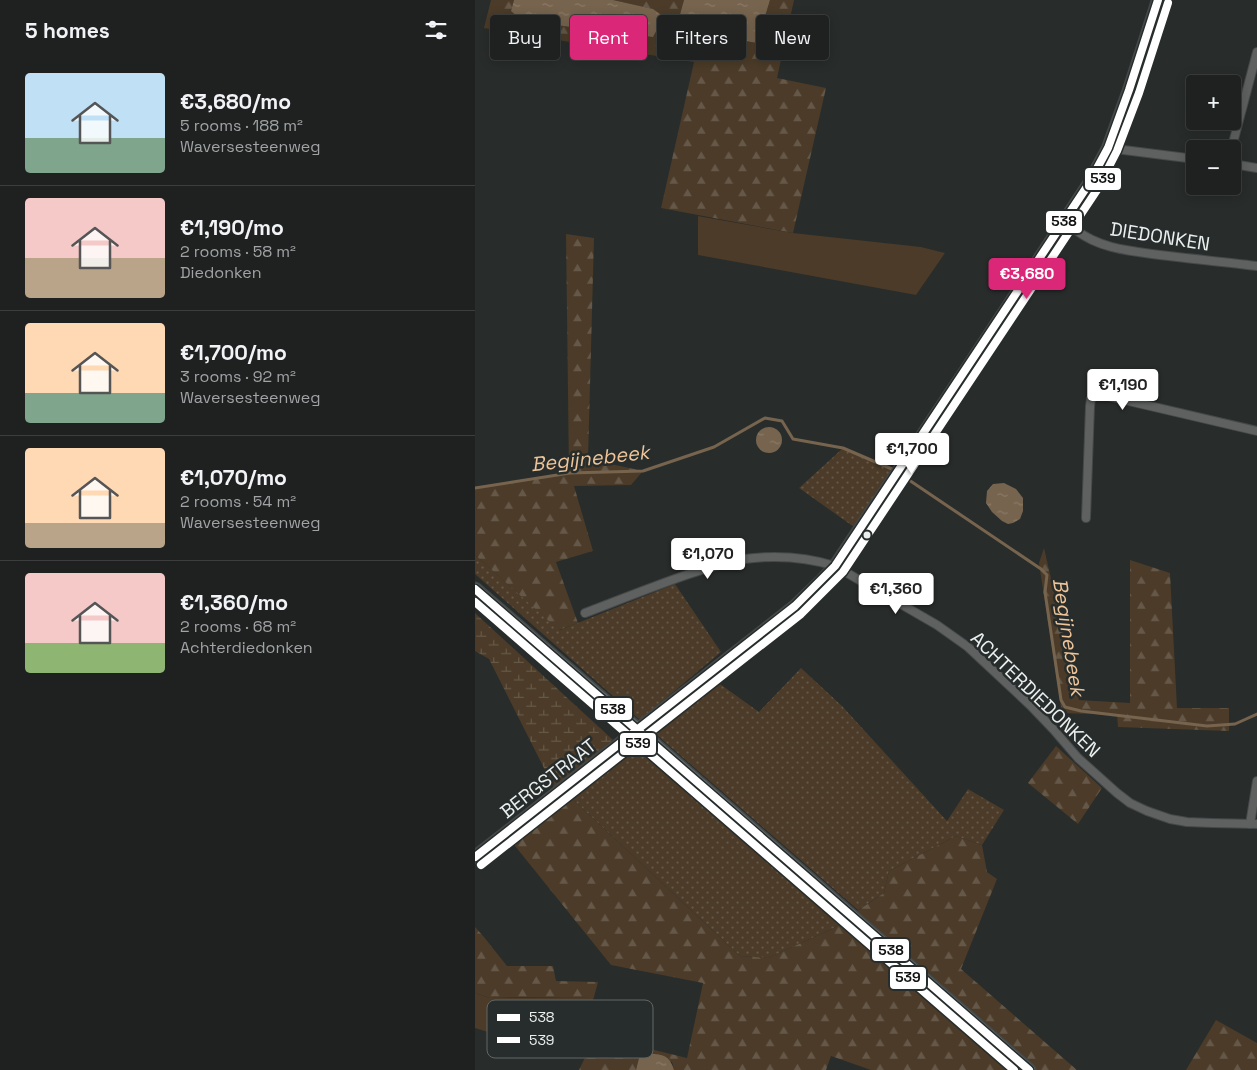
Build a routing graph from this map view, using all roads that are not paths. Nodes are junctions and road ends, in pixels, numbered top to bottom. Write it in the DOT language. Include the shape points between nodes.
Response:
graph roads {
  1 [pos="1158,0"];
  2 [pos="1257,52"];
  3 [pos="1234,139"];
  4 [pos="1108,148"];
  5 [pos="1186,158"];
  6 [pos="1241,165"];
  7 [pos="1257,168"];
  8 [pos="1067,217"];
  9 [pos="1257,266"];
  10 [pos="1257,431"];
  11 [pos="1086,518"];
  12 [pos="835,566"];
  13 [pos="475,589"];
  14 [pos="585,613"];
  15 [pos="1257,781"];
  16 [pos="1253,824"];
  17 [pos="475,857"];
  18 [pos="1029,1070"];
  1 -- 4 [label="street, BERGSTRAAT"];
  2 -- 3 [label="street"];
  4 -- 5 [label="street"];
  4 -- 8 [label="street, BERGSTRAAT"];
  6 -- 7 [label="street"];
  8 -- 9 [label="street, DIEDONKEN" via="1074,228 1087,237 1122,250"];
  8 -- 12 [label="street, BERGSTRAAT"];
  10 -- 11 [label="street" via="1095,395 1090,406"];
  12 -- 14 [label="street, ACHTERDIEDONKEN" via="801,558 744,559 719,564"];
  12 -- 16 [label="street, ACHTERDIEDONKEN" via="937,625 968,647 1030,705 1077,758 1130,803 1170,819 1187,822"];
  12 -- 17 [label="street, BERGSTRAAT" via="795,606"];
  13 -- 18 [label="main road, bridge"];
  15 -- 16 [label="street, ACHTERDIEDONKEN"];
}
